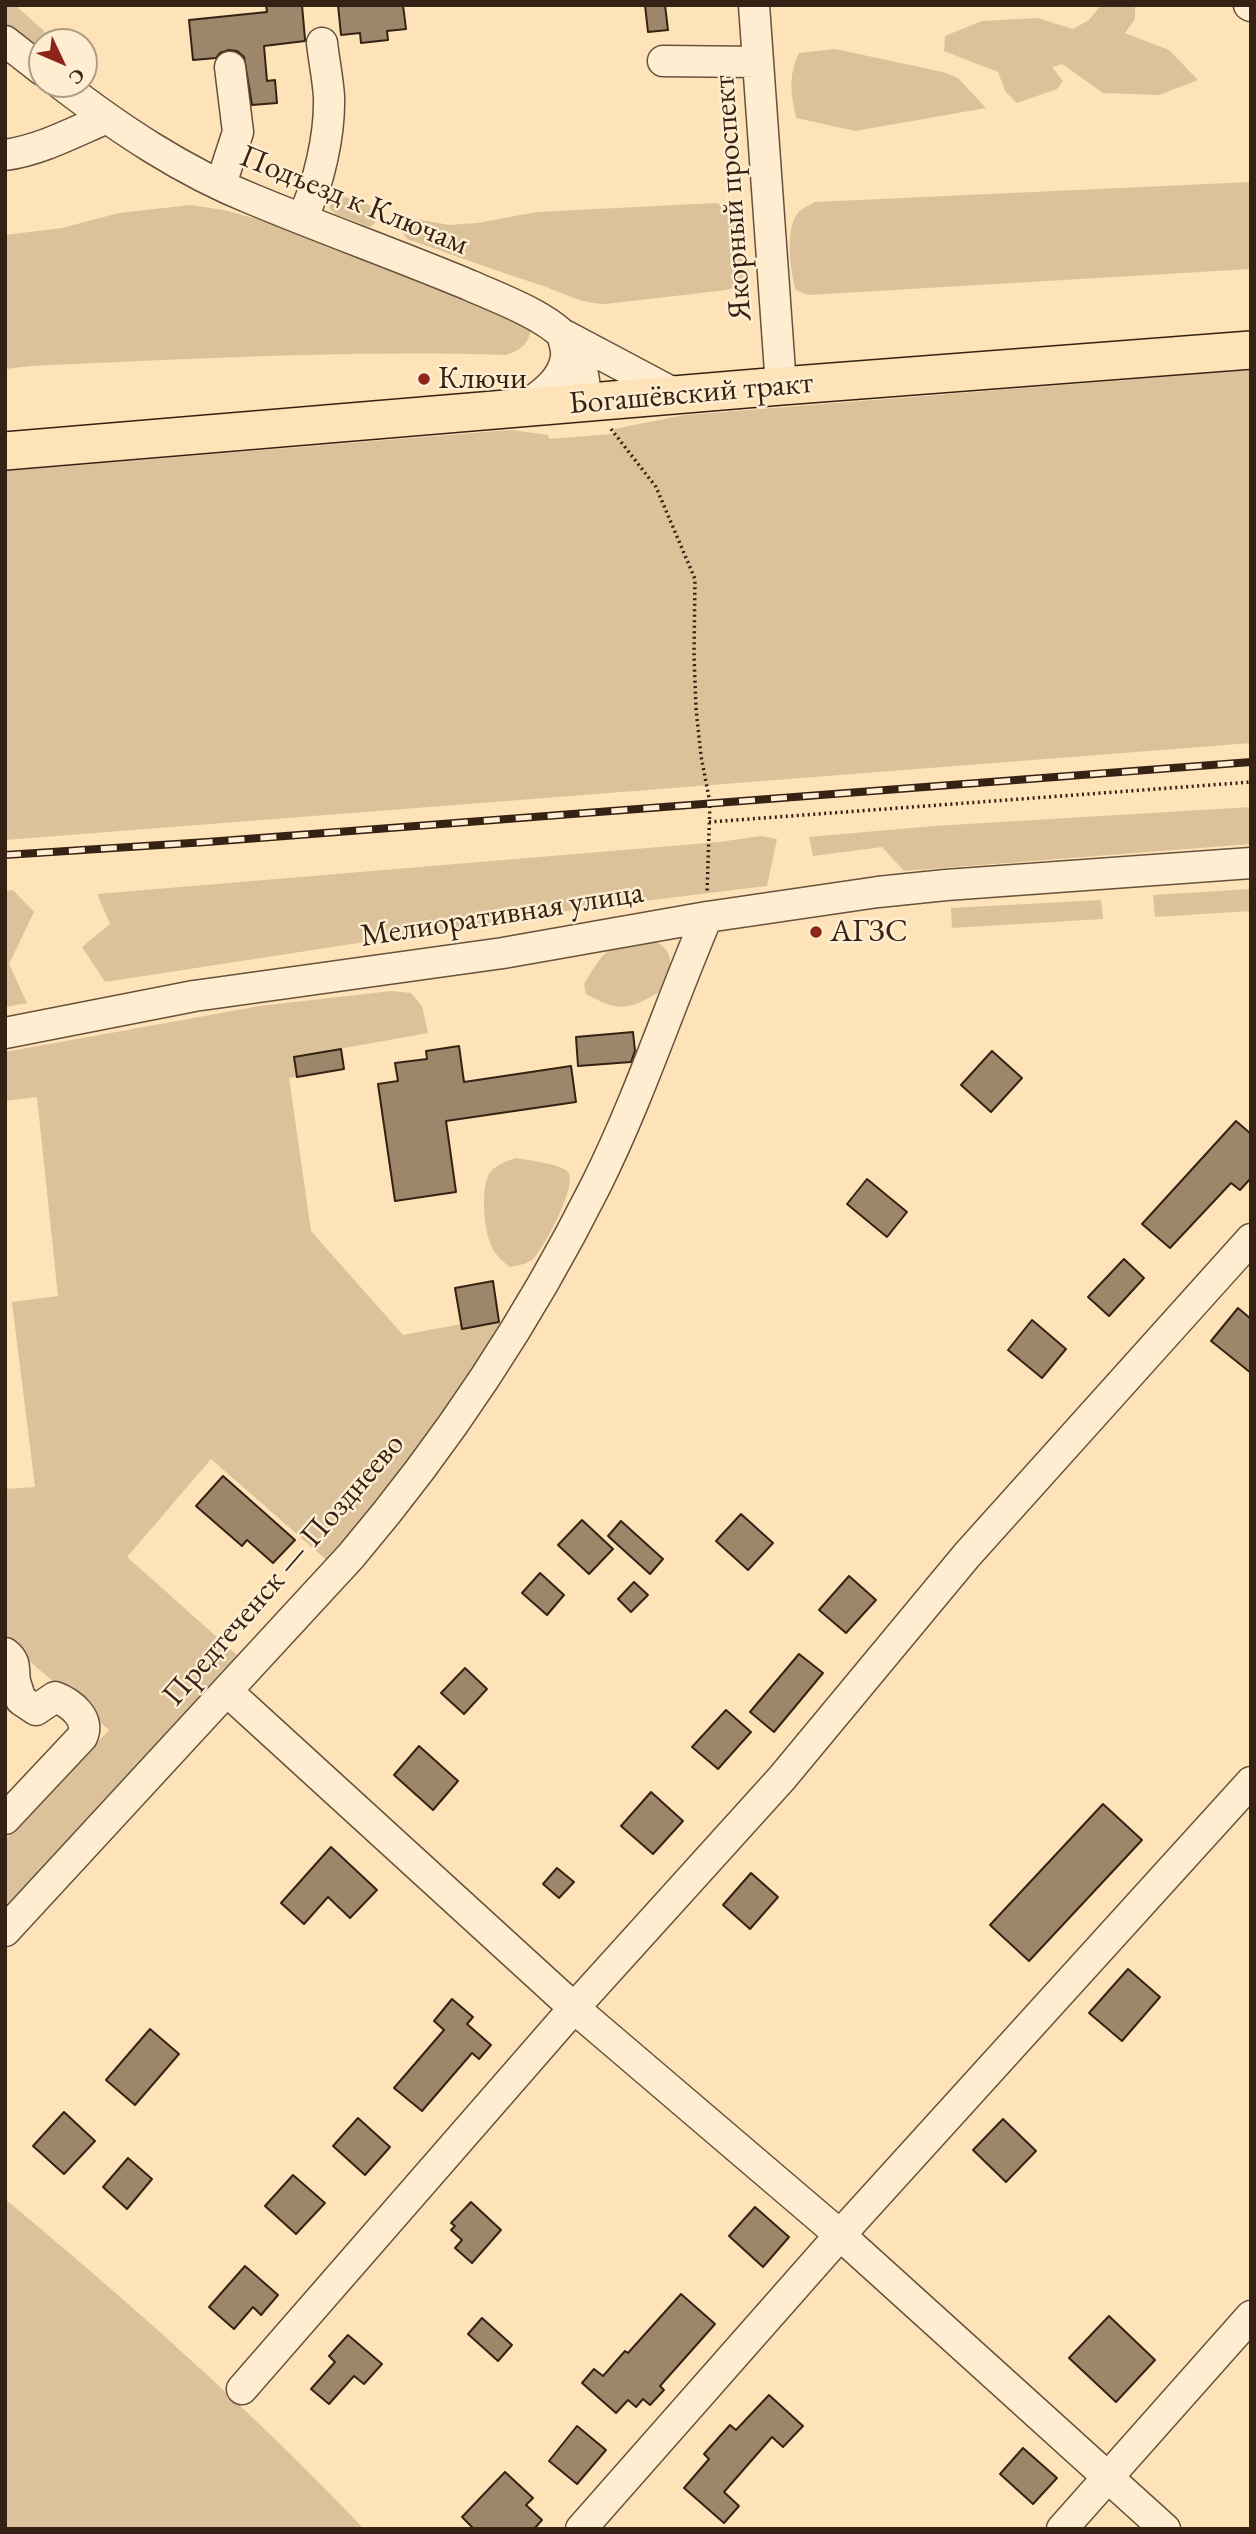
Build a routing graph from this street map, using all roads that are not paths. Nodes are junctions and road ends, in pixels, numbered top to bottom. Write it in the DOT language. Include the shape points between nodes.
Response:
graph roads {
  1 [pos="754,5"];
  2 [pos="5,41"];
  3 [pos="322,43"];
  4 [pos="28,59"];
  5 [pos="663,61"];
  6 [pos="758,62"];
  7 [pos="230,67"];
  8 [pos="80,98"];
  9 [pos="107,118"];
  10 [pos="5,155"];
  11 [pos="221,184"];
  12 [pos="302,218"];
  13 [pos="562,334"];
  14 [pos="1251,350"];
  15 [pos="781,386"];
  16 [pos="677,395"];
  17 [pos="522,409"];
  18 [pos="598,414"];
  19 [pos="5,451"];
  20 [pos="1251,863"];
  21 [pos="707,916"];
  22 [pos="5,1033"];
  23 [pos="1251,1239"];
  24 [pos="5,1653"];
  25 [pos="228,1692"];
  26 [pos="1251,1782"];
  27 [pos="5,1819"];
  28 [pos="5,1931"];
  29 [pos="574,2008"];
  30 [pos="840,2235"];
  31 [pos="1251,2316"];
  32 [pos="242,2389"];
  33 [pos="1109,2478"];
  34 [pos="581,2529"];
  35 [pos="1062,2529"];
  36 [pos="1165,2529"];
  1 -- 6 [label="street, Якорный проспект"];
  2 -- 4 [label="street"];
  3 -- 12 [label="street" via="329,98 323,153 313,197"];
  5 -- 6 [label="street"];
  6 -- 15 [label="street, Якорный проспект"];
  7 -- 11 [label="street" via="238,132"];
  8 -- 9 [label="street, Подъезд к Ключам"];
  9 -- 10 [label="street"];
  9 -- 11 [label="street, Подъезд к Ключам" via="148,146"];
  11 -- 12 [label="street, Подъезд к Ключам"];
  12 -- 13 [label="street, Подъезд к Ключам" via="502,299"];
  13 -- 16 [label="street"];
  13 -- 17 [label="street" via="567,356 558,378"];
  13 -- 18 [label="street, Подъезд к Ключам" via="579,354"];
  14 -- 15 [label="main road, Богашёвский тракт"];
  15 -- 16 [label="main road, Богашёвский тракт"];
  16 -- 18 [label="main road, Богашёвский тракт"];
  17 -- 18 [label="main road, Богашёвский тракт"];
  17 -- 19 [label="main road, Богашёвский тракт"];
  20 -- 21 [label="street, Мелиоративная улица" via="878,892"];
  21 -- 22 [label="street, Мелиоративная улица" via="503,953 194,996"];
  21 -- 25 [label="street, Предтеченск — Позднеево" via="615,1143 525,1312 457,1418 381,1520"];
  23 -- 29 [label="street" via="967,1555 782,1778"];
  24 -- 27 [label="street" via="16,1666 20,1700 36,1710 55,1697 86,1722 82,1737"];
  25 -- 28 [label="street, Предтеченск — Позднеево"];
  25 -- 29 [label="street"];
  26 -- 30 [label="street"];
  29 -- 30 [label="street"];
  29 -- 32 [label="street"];
  30 -- 33 [label="street"];
  30 -- 34 [label="street"];
  31 -- 33 [label="street"];
  33 -- 35 [label="street"];
  33 -- 36 [label="street"];
}
